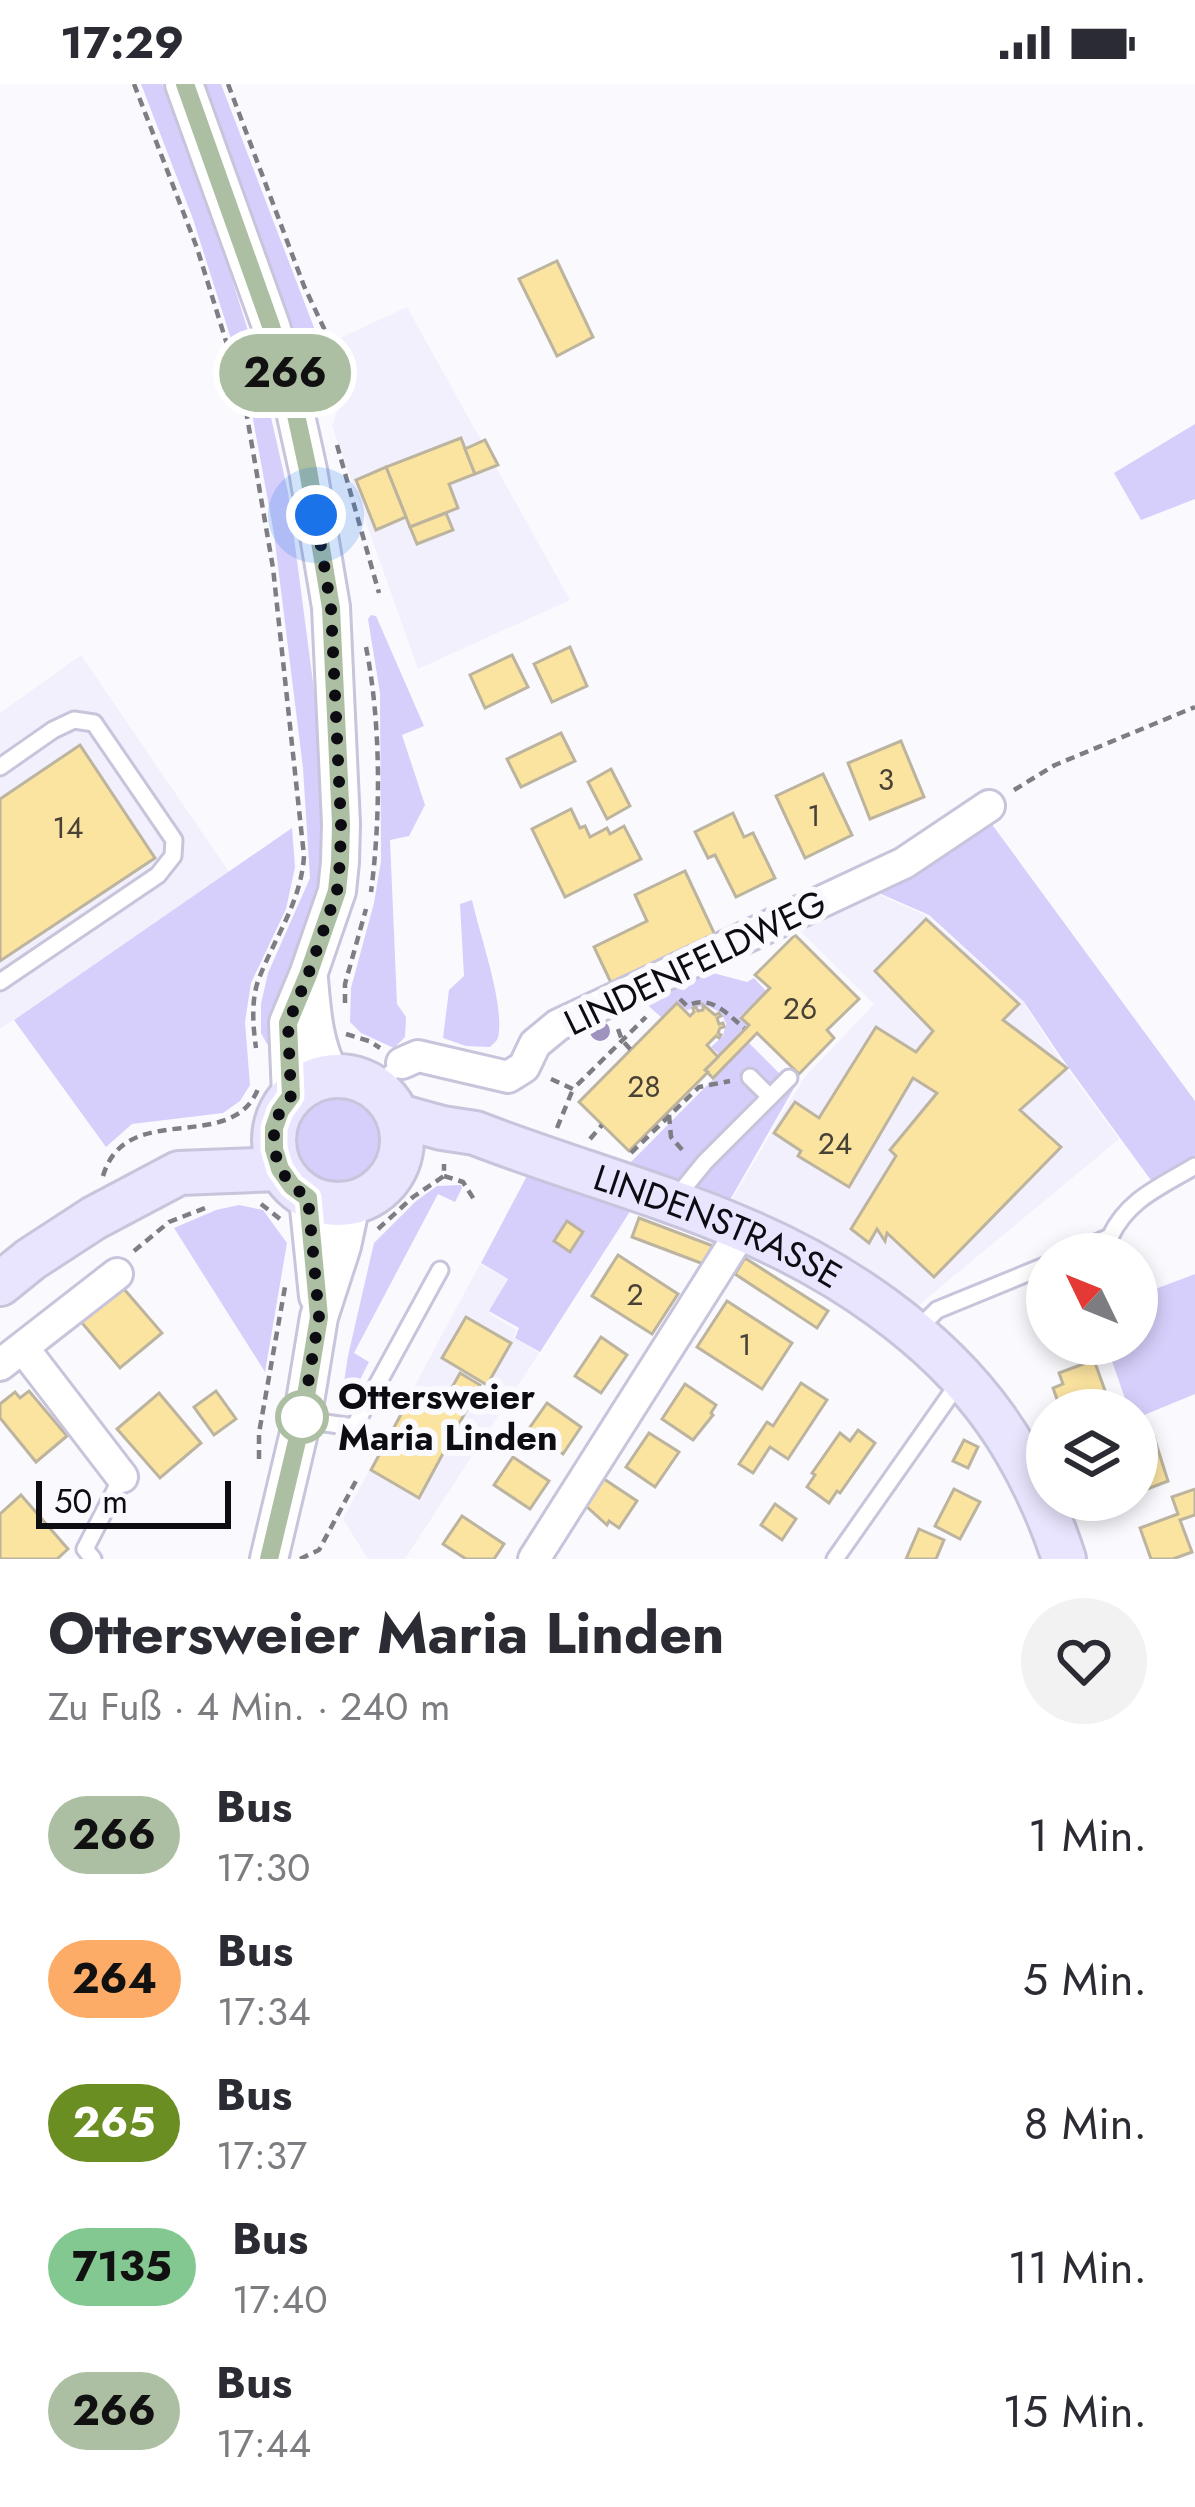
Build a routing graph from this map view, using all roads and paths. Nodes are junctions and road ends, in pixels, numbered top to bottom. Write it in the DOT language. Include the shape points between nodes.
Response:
graph roads {
  1 [pos="134,84"];
  2 [pos="184,84"];
  3 [pos="228,84"];
  4 [pos="326,417"];
  5 [pos="344,463"];
  6 [pos="379,593"];
  7 [pos="1195,707"];
  8 [pos="0,767"];
  9 [pos="988,806"];
  10 [pos="308,975"];
  11 [pos="0,982"];
  12 [pos="678,998"];
  13 [pos="652,1011"];
  14 [pos="744,1028"];
  15 [pos="345,1033"];
  16 [pos="254,1038"];
  17 [pos="622,1040"];
  18 [pos="631,1050"];
  19 [pos="524,1067"];
  20 [pos="332,1076"];
  21 [pos="750,1077"];
  22 [pos="789,1078"];
  23 [pos="392,1089"];
  24 [pos="573,1089"];
  25 [pos="770,1097"];
  26 [pos="669,1115"];
  27 [pos="228,1121"];
  28 [pos="552,1140"];
  29 [pos="506,1145"];
  30 [pos="282,1148"];
  31 [pos="631,1154"];
  32 [pos="399,1162"];
  33 [pos="705,1162"];
  34 [pos="444,1165"];
  35 [pos="1195,1166"];
  36 [pos="250,1200"];
  37 [pos="475,1201"];
  38 [pos="220,1202"];
  39 [pos="672,1203"];
  40 [pos="361,1221"];
  41 [pos="743,1229"];
  42 [pos="1112,1233"];
  43 [pos="288,1270"];
  44 [pos="440,1270"];
  45 [pos="1026,1273"];
  46 [pos="117,1274"];
  47 [pos="0,1284"];
  48 [pos="319,1317"];
  49 [pos="914,1333"];
  50 [pos="11,1356"];
  51 [pos="961,1378"];
  52 [pos="302,1420"];
  53 [pos="122,1477"];
  54 [pos="258,1477"];
  55 [pos="357,1479"];
  56 [pos="93,1559"];
  57 [pos="269,1559"];
  58 [pos="300,1559"];
  59 [pos="534,1559"];
  60 [pos="835,1559"];
  61 [pos="1064,1559"];
  1 -- 16 [label="path" via="244,399 273,568 304,856 293,909 257,985"];
  2 -- 10 [label="street" via="293,401 331,608 340,862"];
  3 -- 4 [label="path" via="329,339 335,379"];
  5 -- 6 [label="path"];
  7 -- 9 [label="path" via="1054,765"];
  8 -- 11 [label="lane" via="52,730 74,720 94,723 173,840 173,856 158,875"];
  9 -- 19 [label="street, LINDENFELDWEG" via="904,863 558,1025"];
  10 -- 20 [label="street" via="320,1056"];
  10 -- 30 [label="street" via="288,1023"];
  12 -- 14 [label="path" via="687,1006 711,1002"];
  13 -- 17 [label="path"];
  15 -- 23 [label="path" via="369,1041"];
  17 -- 18 [label="path"];
  17 -- 24 [label="path"];
  19 -- 23 [label="street" via="508,1077 418,1056"];
  19 -- 24 [label="path"];
  20 -- 23 [label="main road"];
  20 -- 30 [label="main road" via="302,1086"];
  21 -- 25 [label="lane"];
  21 -- 26 [label="path" via="698,1087"];
  22 -- 25 [label="lane"];
  23 -- 29 [label="main road, LINDENSTRASSE" via="442,1128"];
  23 -- 32 [label="main road"];
  24 -- 28 [label="path"];
  25 -- 33 [label="lane"];
  26 -- 31 [label="path"];
  26 -- 33 [label="path" via="670,1137"];
  27 -- 30 [label="path" via="258,1092"];
  29 -- 34 [label="main road, LINDENSTRASSE"];
  29 -- 39 [label="main road, LINDENSTRASSE"];
  30 -- 36 [label="path" via="262,1204"];
  30 -- 40 [label="main road" via="329,1204"];
  30 -- 47 [label="main road" via="205,1154"];
  30 -- 48 [label="street"];
  32 -- 34 [label="main road, LINDENSTRASSE"];
  32 -- 40 [label="main road"];
  33 -- 39 [label="lane"];
  34 -- 37 [label="path"];
  34 -- 40 [label="path" via="381,1225"];
  35 -- 42 [label="lane" via="1120,1216"];
  38 -- 46 [label="path" via="169,1222"];
  39 -- 41 [label="main road, LINDENSTRASSE"];
  40 -- 48 [label="street" via="342,1246"];
  41 -- 49 [label="main road, LINDENSTRASSE" via="849,1286"];
  41 -- 59 [label="street"];
  43 -- 54 [label="path"];
  44 -- 52 [label="lane" via="354,1427"];
  45 -- 49 [label="lane" via="937,1310"];
  46 -- 50 [label="street"];
  48 -- 52 [label="street"];
  49 -- 51 [label="main road, LINDENSTRASSE"];
  50 -- 53 [label="street"];
  51 -- 60 [label="lane"];
  51 -- 61 [label="main road, LINDENSTRASSE" via="1024,1468"];
  52 -- 57 [label="street"];
  53 -- 56 [label="lane" via="85,1549"];
  55 -- 58 [label="path" via="319,1550"];
}
